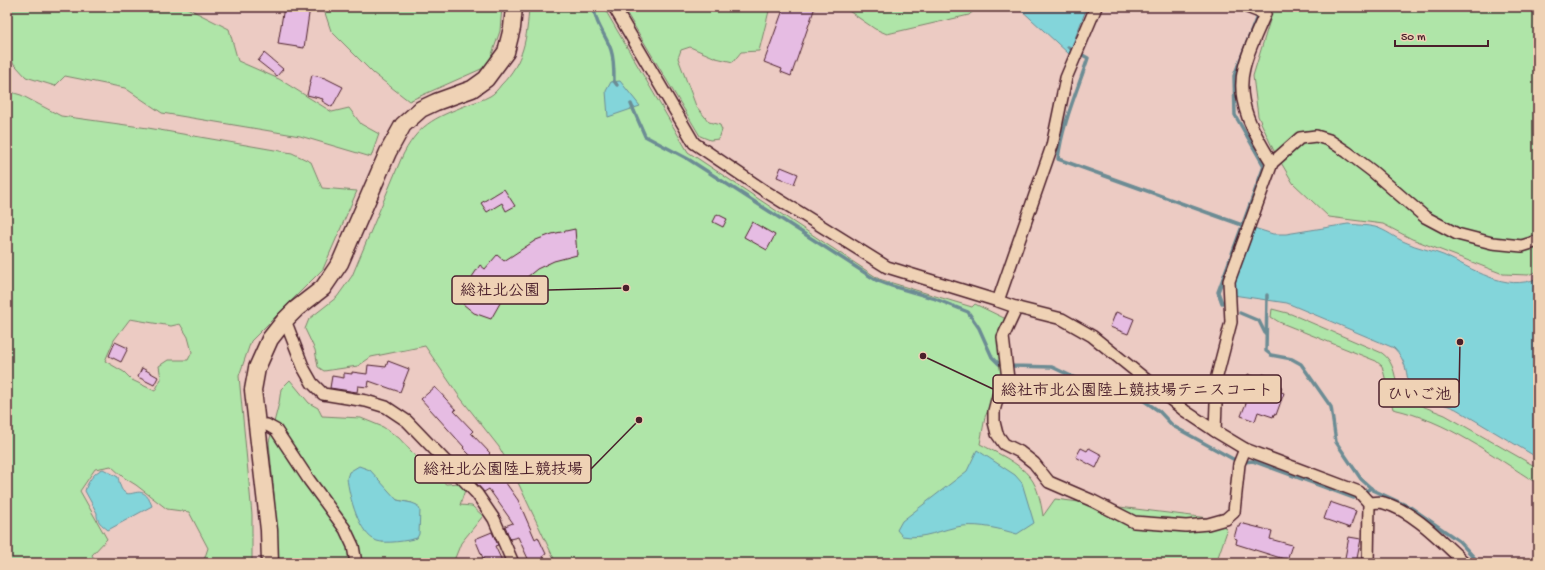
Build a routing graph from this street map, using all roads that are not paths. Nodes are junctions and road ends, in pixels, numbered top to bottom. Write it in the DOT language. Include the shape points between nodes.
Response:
graph roads {
  1 [pos="514,7"];
  2 [pos="614,7"];
  3 [pos="1096,7"];
  4 [pos="1255,10"];
  5 [pos="1272,163"];
  6 [pos="1538,241"];
  7 [pos="998,301"];
  8 [pos="1016,308"];
  9 [pos="285,320"];
  10 [pos="256,424"];
  11 [pos="1215,431"];
  12 [pos="1241,457"];
  13 [pos="1364,497"];
  14 [pos="270,563"];
  15 [pos="356,563"];
  16 [pos="513,563"];
  17 [pos="1368,563"];
  18 [pos="1464,563"];
  1 -- 9 [label="street" via="509,42 500,63 479,85 420,109 403,124 340,263 323,288"];
  2 -- 7 [label="street" via="694,143 765,191 887,267"];
  3 -- 7 [label="street" via="1066,78 1052,146"];
  4 -- 5 [label="street" via="1265,14 1244,68 1242,96 1248,120"];
  5 -- 6 [label="street" via="1300,138 1316,136 1329,140 1347,152 1425,217 1457,234 1492,244 1522,246"];
  5 -- 11 [label="street" via="1229,281 1231,322 1217,376"];
  7 -- 8 [label="street"];
  8 -- 11 [label="street" via="1062,319 1092,336 1185,411"];
  8 -- 12 [label="street" via="1003,337 1008,378 998,396 994,422 997,434 1004,444 1034,463 1049,482 1134,522 1186,526 1208,524 1226,519 1234,512"];
  9 -- 10 [label="street" via="270,339 257,368 253,390"];
  9 -- 16 [label="street" via="312,383 323,394 386,407 407,421 477,494 494,519"];
  10 -- 14 [label="street" via="269,530"];
  10 -- 15 [label="street" via="267,425 276,430 345,529 353,546"];
  11 -- 12 [label="street"];
  12 -- 13 [label="street"];
  13 -- 17 [label="street"];
  13 -- 18 [label="street" via="1402,510 1427,528"];
}
